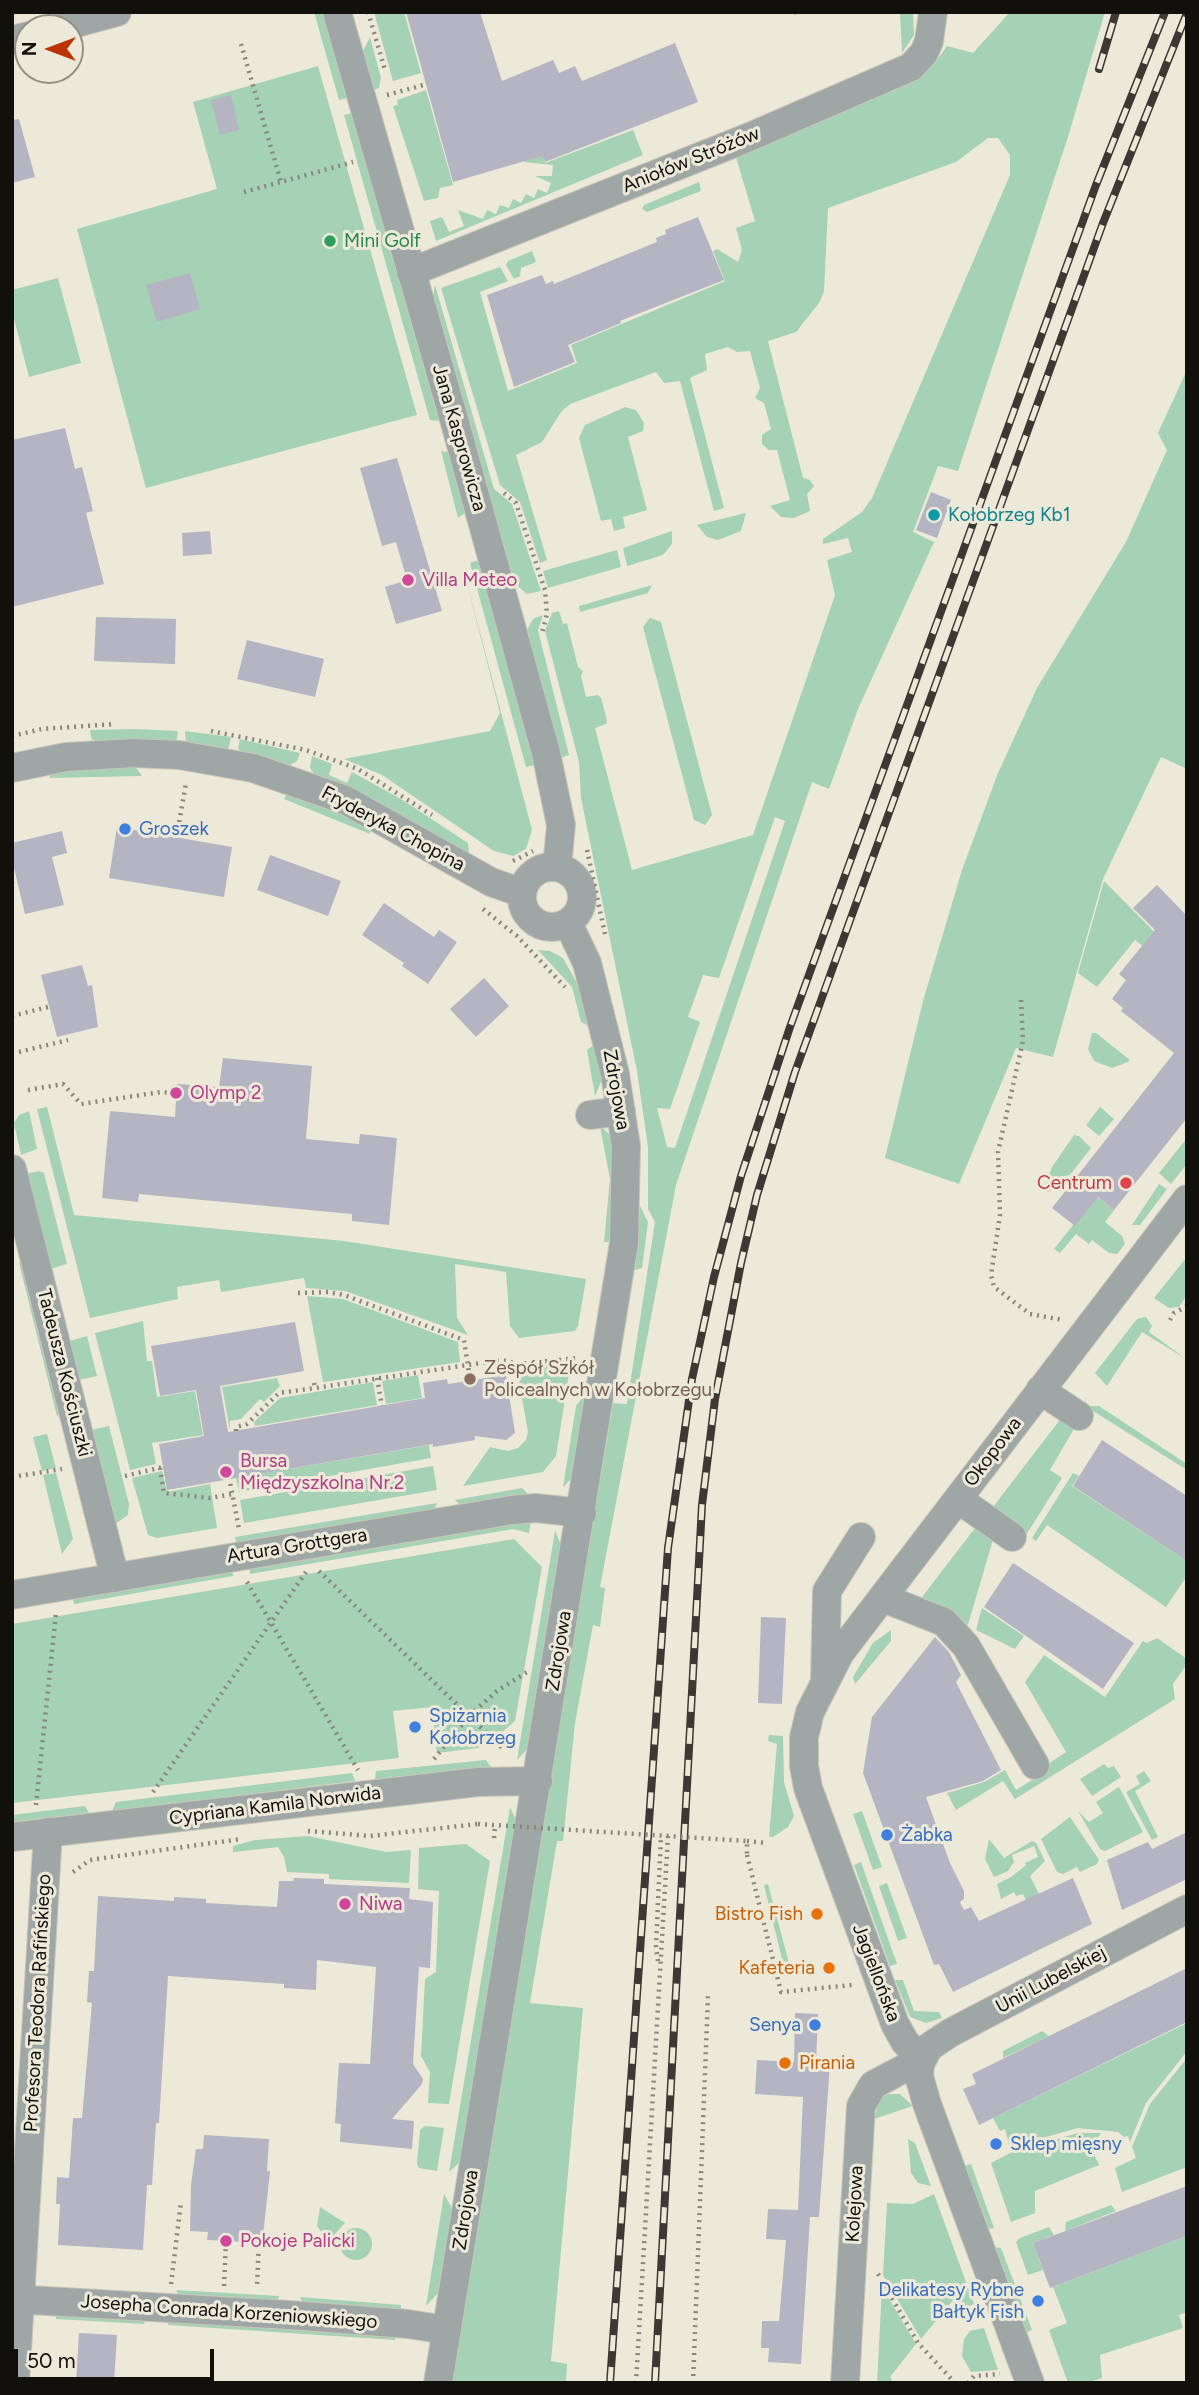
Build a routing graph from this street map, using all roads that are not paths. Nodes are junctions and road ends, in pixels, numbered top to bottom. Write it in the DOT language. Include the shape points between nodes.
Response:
graph roads {
  1 [pos="117,12"];
  2 [pos="337,12"];
  3 [pos="933,12"];
  4 [pos="84,21"];
  5 [pos="411,272"];
  6 [pos="12,768"];
  7 [pos="557,867"];
  8 [pos="523,893"];
  9 [pos="568,923"];
  10 [pos="621,1111"];
  11 [pos="590,1115"];
  12 [pos="12,1169"];
  13 [pos="1187,1199"];
  14 [pos="1041,1390"];
  15 [pos="1079,1416"];
  16 [pos="958,1499"];
  17 [pos="582,1513"];
  18 [pos="861,1537"];
  19 [pos="1012,1537"];
  20 [pos="115,1578"];
  21 [pos="12,1595"];
  22 [pos="883,1598"];
  23 [pos="825,1679"];
  24 [pos="810,1712"];
  25 [pos="1035,1765"];
  26 [pos="538,1781"];
  27 [pos="48,1832"];
  28 [pos="12,1837"];
  29 [pos="1187,1909"];
  30 [pos="922,2059"];
  31 [pos="16,2299"];
  32 [pos="446,2330"];
  33 [pos="1017,2378"];
  34 [pos="15,2383"];
  35 [pos="438,2383"];
  36 [pos="845,2383"];
  1 -- 4 [label="street"];
  2 -- 5 [label="street, Jana Kasprowicza"];
  3 -- 5 [label="street, Aniołów Stróżów" via="929,41 911,66 747,138"];
  5 -- 7 [label="street, Jana Kasprowicza" via="546,753 561,825"];
  6 -- 8 [label="street, Fryderyka Chopina" via="76,755 134,753 179,755 253,768 345,800 491,882"];
  7 -- 8 [label="street" via="535,873"];
  7 -- 9 [label="street" via="572,874 581,888 582,904"];
  8 -- 9 [label="street" via="527,914 538,924 556,928"];
  9 -- 10 [label="street, Zdrojowa" via="597,995"];
  10 -- 11 [label="street"];
  10 -- 17 [label="street, Zdrojowa" via="627,1166 624,1243"];
  12 -- 20 [label="street, Tadeusza Kościuszki"];
  13 -- 14 [label="street, Okopowa"];
  14 -- 15 [label="street"];
  14 -- 16 [label="street, Okopowa"];
  16 -- 19 [label="street"];
  16 -- 22 [label="street, Okopowa"];
  17 -- 20 [label="street, Artura Grottgera" via="512,1510"];
  17 -- 26 [label="street, Zdrojowa"];
  18 -- 23 [label="street" via="827,1591"];
  20 -- 21 [label="street, Artura Grottgera"];
  22 -- 23 [label="street, Okopowa"];
  22 -- 25 [label="street" via="944,1622 966,1646"];
  23 -- 24 [label="street, Okopowa"];
  24 -- 30 [label="street, Jagiellońska" via="804,1737 808,1788 895,2024"];
  26 -- 27 [label="street, Cypriana Kamila Norwida" via="478,1782"];
  26 -- 32 [label="street, Zdrojowa"];
  27 -- 28 [label="street, Cypriana Kamila Norwida"];
  27 -- 31 [label="street, Profesora Teodora Rafińskiego"];
  29 -- 30 [label="street, Unii Lubelskiej" via="950,2033 929,2047"];
  30 -- 33 [label="street" via="921,2084"];
  30 -- 36 [label="street, Kolejowa" via="885,2076 866,2094 859,2135"];
  31 -- 32 [label="street, Josepha Conrada Korzeniowskiego" via="408,2323"];
  31 -- 34 [label="street, Profesora Teodora Rafińskiego"];
  32 -- 35 [label="street, Zdrojowa"];
}
